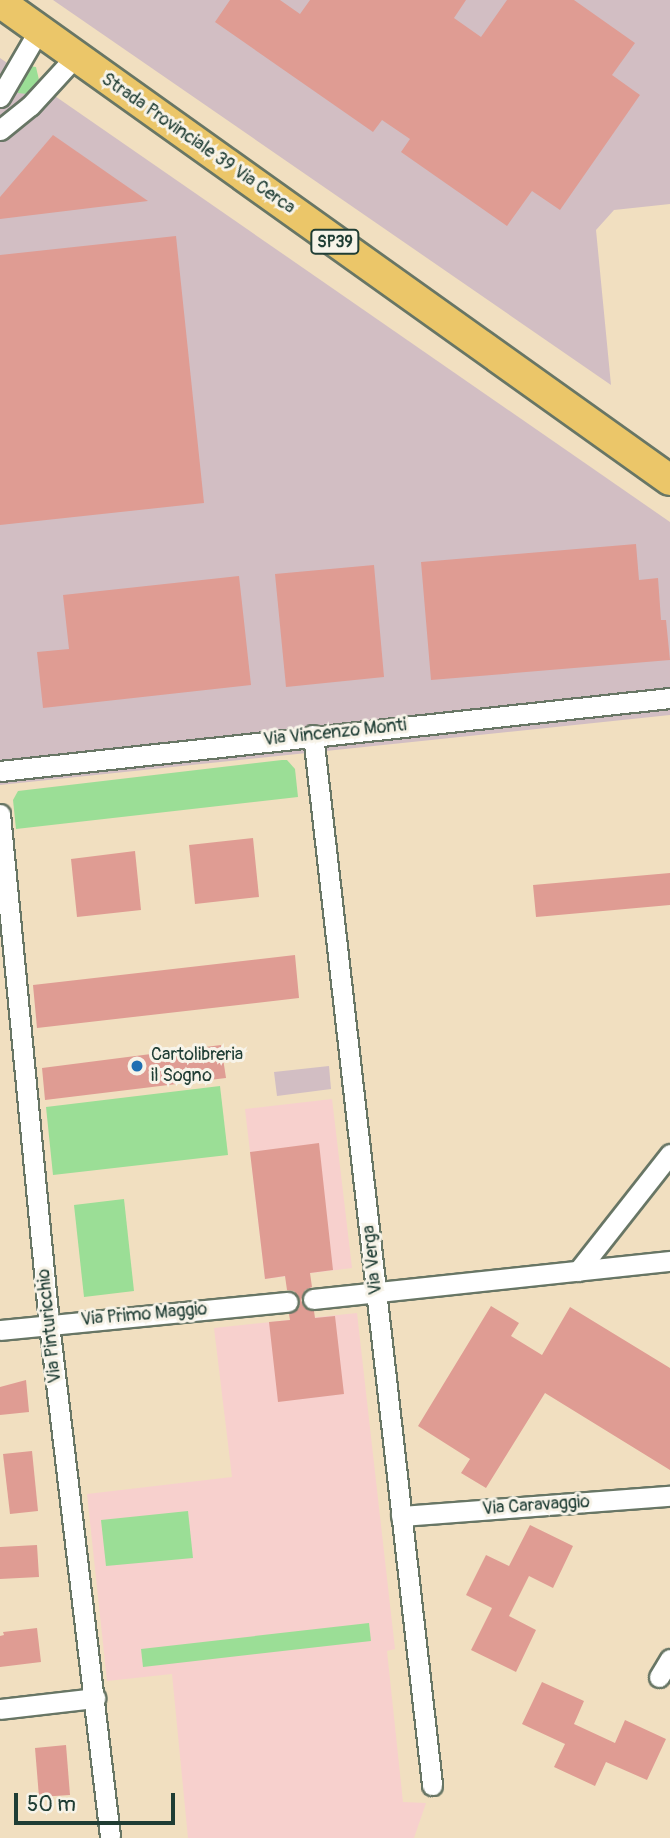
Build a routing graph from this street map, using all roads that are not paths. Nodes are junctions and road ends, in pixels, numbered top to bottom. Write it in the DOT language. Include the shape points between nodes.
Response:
graph roads {
  1 [pos="0,2"];
  2 [pos="38,30"];
  3 [pos="75,57"];
  4 [pos="0,97"];
  5 [pos="0,130"];
  6 [pos="670,480"];
  7 [pos="670,698"];
  8 [pos="313,734"];
  9 [pos="0,771"];
  10 [pos="0,814"];
  11 [pos="670,1154"];
  12 [pos="670,1261"];
  13 [pos="578,1270"];
  14 [pos="376,1292"];
  15 [pos="313,1299"];
  16 [pos="288,1302"];
  17 [pos="49,1324"];
  18 [pos="0,1330"];
  19 [pos="670,1496"];
  20 [pos="401,1516"];
  21 [pos="670,1659"];
  22 [pos="659,1677"];
  23 [pos="95,1698"];
  24 [pos="0,1709"];
  25 [pos="432,1785"];
  26 [pos="110,1836"];
  1 -- 2 [label="main road, Strada Provinciale 39 Via Cerca / SP39"];
  2 -- 3 [label="main road, Strada Provinciale 39 Via Cerca / SP39"];
  2 -- 4 [label="street"];
  3 -- 5 [label="street" via="30,106"];
  3 -- 6 [label="main road, Strada Provinciale 39 Via Cerca / SP39"];
  7 -- 8 [label="street, Via Vincenzo Monti"];
  8 -- 9 [label="street, Via Vincenzo Monti"];
  8 -- 14 [label="street, Via Verga"];
  10 -- 17 [label="street, Via Pinturicchio"];
  11 -- 13 [label="street"];
  12 -- 13 [label="street"];
  13 -- 14 [label="street"];
  14 -- 15 [label="street"];
  14 -- 20 [label="street, Via Verga"];
  16 -- 17 [label="street, Via Primo Maggio"];
  17 -- 18 [label="street, Via Primo Maggio"];
  17 -- 23 [label="street, Via Pinturicchio"];
  19 -- 20 [label="street, Via Caravaggio"];
  20 -- 25 [label="street, Via Verga"];
  21 -- 22 [label="street"];
  23 -- 24 [label="street"];
  23 -- 26 [label="street, Via Pinturicchio"];
}
